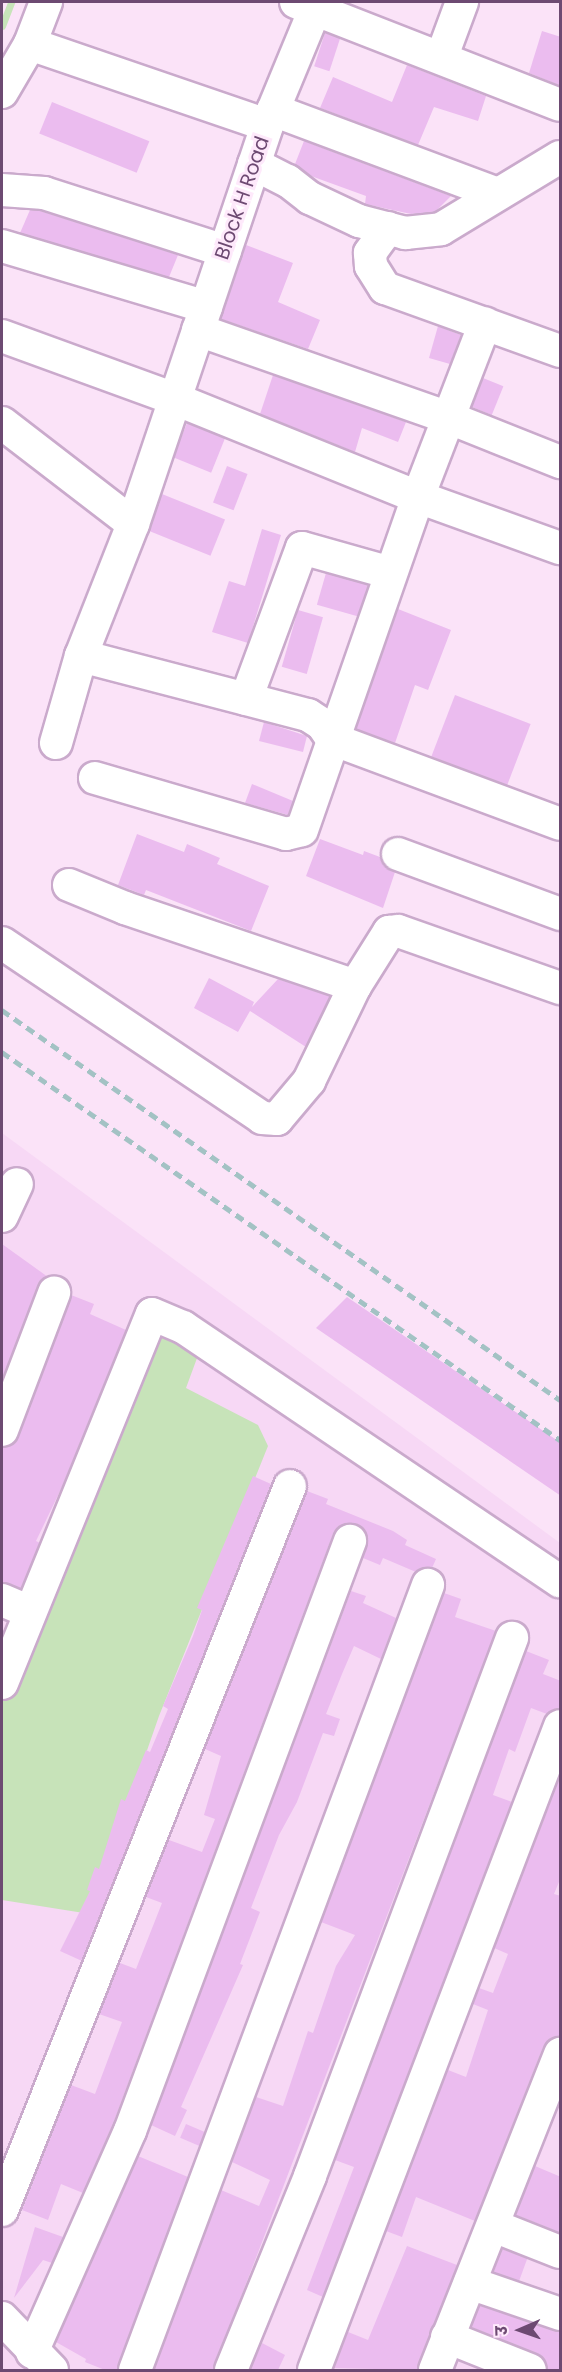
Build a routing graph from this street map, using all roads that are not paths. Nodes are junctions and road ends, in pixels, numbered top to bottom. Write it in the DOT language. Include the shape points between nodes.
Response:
graph roads {
  1 [pos="46,2"];
  2 [pos="462,2"];
  3 [pos="310,4"];
  4 [pos="30,44"];
  5 [pos="442,56"];
  6 [pos="2,92"];
  7 [pos="561,105"];
  8 [pos="270,118"];
  9 [pos="561,157"];
  10 [pos="254,164"];
  11 [pos="2,190"];
  12 [pos="498,194"];
  13 [pos="388,228"];
  14 [pos="2,246"];
  15 [pos="225,251"];
  16 [pos="202,318"];
  17 [pos="485,322"];
  18 [pos="2,336"];
  19 [pos="561,351"];
  20 [pos="175,399"];
  21 [pos="447,417"];
  22 [pos="2,423"];
  23 [pos="561,462"];
  24 [pos="418,497"];
  25 [pos="133,524"];
  26 [pos="561,548"];
  27 [pos="391,573"];
  28 [pos="81,656"];
  29 [pos="246,699"];
  30 [pos="332,739"];
  31 [pos="56,742"];
  32 [pos="95,778"];
  33 [pos="561,824"];
  34 [pos="398,854"];
  35 [pos="69,885"];
  36 [pos="561,914"];
  37 [pos="2,943"];
  38 [pos="355,986"];
  39 [pos="561,988"];
  40 [pos="17,1184"];
  41 [pos="2,1216"];
  42 [pos="54,1293"];
  43 [pos="2,1430"];
  44 [pos="290,1486"];
  45 [pos="350,1541"];
  46 [pos="561,1581"];
  47 [pos="428,1585"];
  48 [pos="2,1600"];
  49 [pos="30,1612"];
  50 [pos="512,1638"];
  51 [pos="2,1683"];
  52 [pos="561,1726"];
  53 [pos="561,2054"];
  54 [pos="550,2111"];
  55 [pos="2,2210"];
  56 [pos="494,2226"];
  57 [pos="561,2252"];
  58 [pos="470,2283"];
  59 [pos="561,2314"];
  60 [pos="2,2318"];
  61 [pos="447,2337"];
  62 [pos="44,2365"];
  63 [pos="135,2370"];
  64 [pos="231,2370"];
  65 [pos="315,2370"];
  66 [pos="435,2370"];
  67 [pos="530,2370"];
  1 -- 4 [label="street"];
  2 -- 5 [label="street"];
  3 -- 5 [label="street"];
  3 -- 8 [label="street, Block H Road"];
  4 -- 6 [label="street"];
  4 -- 8 [label="street"];
  5 -- 7 [label="street"];
  8 -- 10 [label="street, Block H Road"];
  8 -- 12 [label="street"];
  9 -- 12 [label="street"];
  10 -- 13 [label="street" via="288,181 310,198 360,221"];
  10 -- 15 [label="street, Block H Road"];
  11 -- 15 [label="street" via="45,193"];
  12 -- 13 [label="street" via="441,229 405,233"];
  13 -- 17 [label="street" via="370,253 371,266 385,288"];
  14 -- 16 [label="street"];
  15 -- 16 [label="street, Block H Road"];
  16 -- 20 [label="street, Block H Road"];
  16 -- 21 [label="street"];
  17 -- 19 [label="street"];
  17 -- 21 [label="street"];
  18 -- 20 [label="street"];
  20 -- 24 [label="street"];
  20 -- 25 [label="street, Block H Road"];
  21 -- 23 [label="street"];
  21 -- 24 [label="street"];
  22 -- 25 [label="street"];
  24 -- 26 [label="street"];
  24 -- 27 [label="street"];
  25 -- 28 [label="street, Block H Road"];
  27 -- 29 [label="street" via="302,548"];
  27 -- 30 [label="street"];
  28 -- 29 [label="street"];
  28 -- 31 [label="street, Block H Road"];
  29 -- 30 [label="street" via="308,715 322,724"];
  30 -- 32 [label="street" via="306,825 292,835"];
  30 -- 33 [label="street"];
  34 -- 36 [label="street"];
  35 -- 38 [label="street" via="125,908"];
  37 -- 38 [label="street" via="262,1118 277,1119 309,1081"];
  38 -- 39 [label="street" via="386,934 395,930"];
  40 -- 41 [label="street"];
  42 -- 43 [label="street"];
  44 -- 55 [label="street"];
  45 -- 62 [label="street"];
  46 -- 49 [label="street" via="183,1327 152,1314"];
  47 -- 63 [label="street"];
  48 -- 49 [label="street"];
  49 -- 51 [label="street"];
  50 -- 64 [label="street" via="310,2176"];
  52 -- 65 [label="street"];
  53 -- 54 [label="street"];
  54 -- 56 [label="street"];
  56 -- 57 [label="street"];
  56 -- 58 [label="street"];
  58 -- 59 [label="street"];
  58 -- 61 [label="street"];
  60 -- 62 [label="street"];
  61 -- 66 [label="street"];
  61 -- 67 [label="street"];
}
